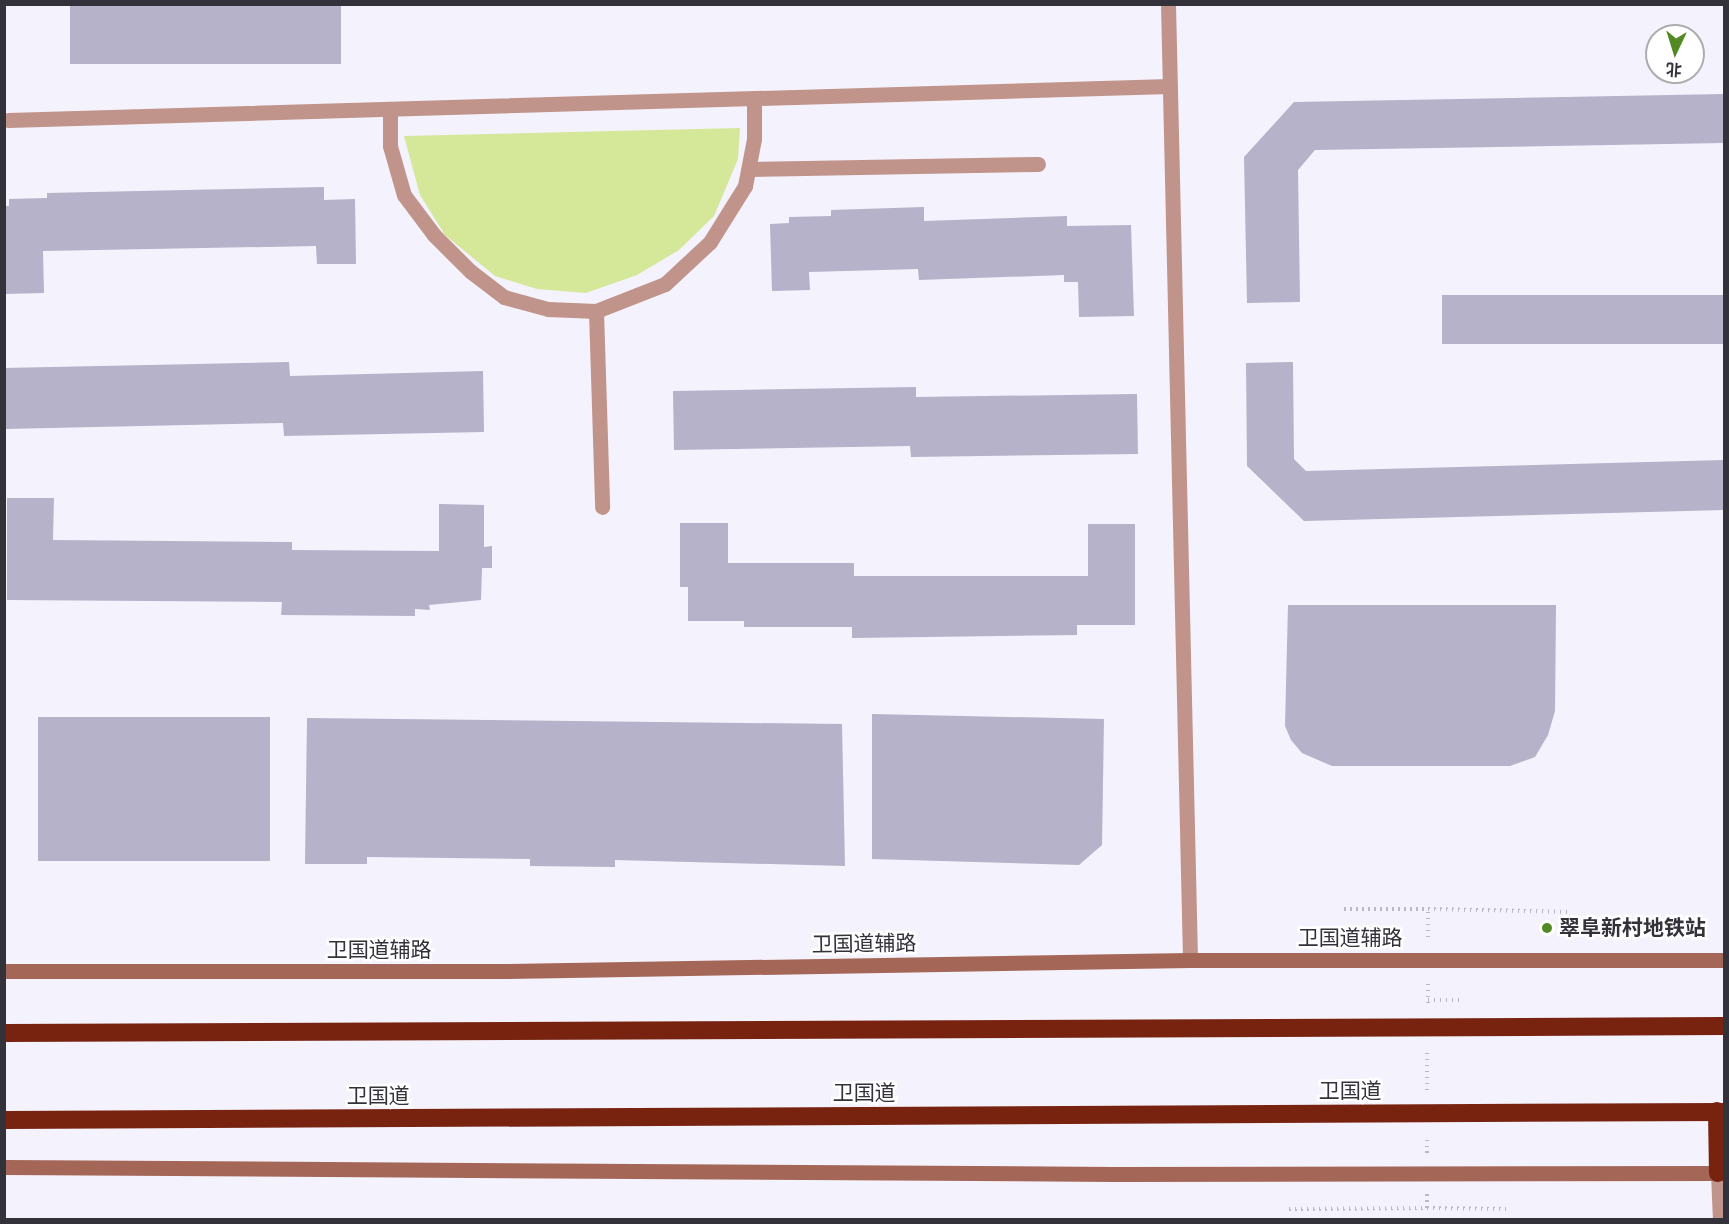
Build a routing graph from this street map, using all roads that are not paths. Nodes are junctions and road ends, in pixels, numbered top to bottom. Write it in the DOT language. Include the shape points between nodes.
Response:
graph roads {
  1 [pos="1168,4"];
  2 [pos="1170,86"];
  3 [pos="754,98"];
  4 [pos="390,109"];
  5 [pos="8,120"];
  6 [pos="1038,164"];
  7 [pos="749,169"];
  8 [pos="596,311"];
  9 [pos="602,507"];
  10 [pos="1190,960"];
  11 [pos="1725,960"];
  12 [pos="4,971"];
  13 [pos="1725,1026"];
  14 [pos="4,1033"];
  15 [pos="1721,1112"];
  16 [pos="4,1120"];
  17 [pos="4,1167"];
  18 [pos="1721,1173"];
  19 [pos="1720,1220"];
  1 -- 2 [label="street"];
  2 -- 3 [label="street"];
  2 -- 10 [label="street"];
  3 -- 4 [label="street"];
  3 -- 7 [label="street"];
  4 -- 5 [label="street"];
  4 -- 8 [label="street" via="390,146 404,195 470,271 504,297 548,309"];
  6 -- 7 [label="street"];
  7 -- 8 [label="street" via="746,186 710,242 665,284"];
  8 -- 9 [label="street"];
  10 -- 11 [label="main road, 卫国道辅路"];
  10 -- 12 [label="main road, 卫国道辅路" via="505,971"];
  13 -- 14 [label="highway"];
  15 -- 16 [label="highway, 卫国道"];
  15 -- 18 [label="highway"];
  17 -- 18 [label="main road" via="1137,1174"];
  18 -- 19 [label="street"];
}
